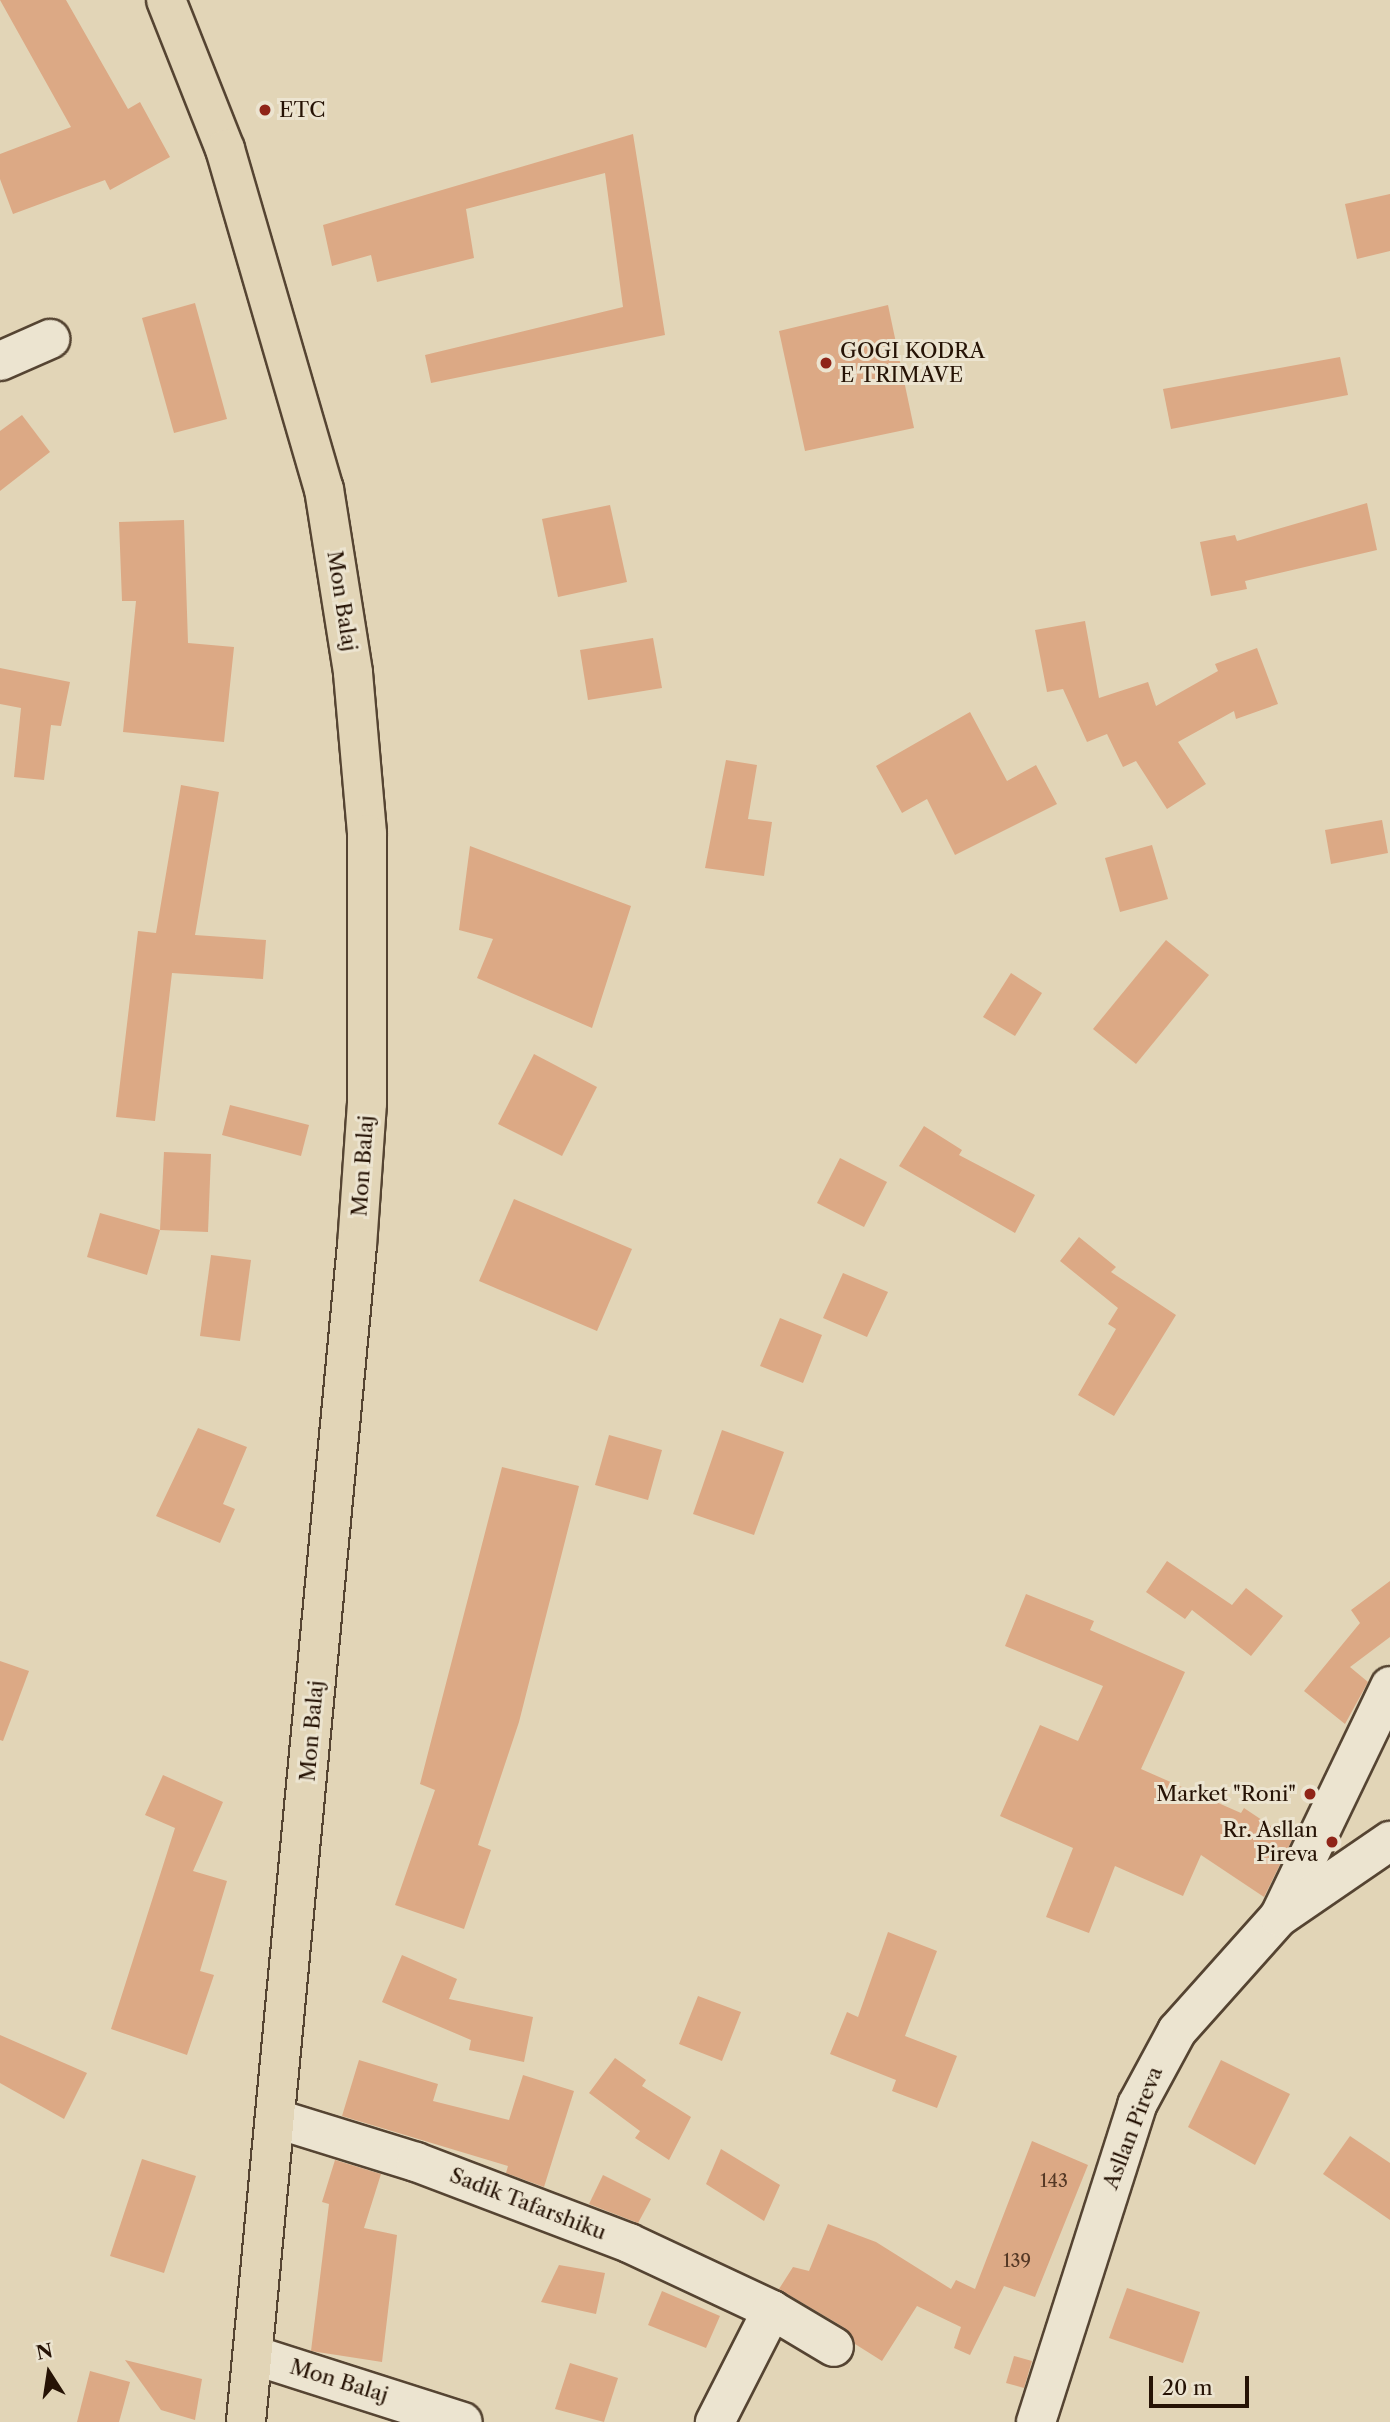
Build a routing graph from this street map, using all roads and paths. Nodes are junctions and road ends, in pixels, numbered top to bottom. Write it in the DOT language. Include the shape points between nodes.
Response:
graph roads {
  1 [pos="166,0"];
  2 [pos="50,339"];
  3 [pos="0,361"];
  4 [pos="1390,1686"];
  5 [pos="1390,1841"];
  6 [pos="1279,1917"];
  7 [pos="277,2119"];
  8 [pos="772,2310"];
  9 [pos="834,2347"];
  10 [pos="253,2355"];
  11 [pos="246,2422"];
  12 [pos="463,2422"];
  13 [pos="715,2422"];
  14 [pos="1036,2422"];
  1 -- 7 [label="main road, Mon Balaj" via="225,149 324,489 353,674 367,834 367,1103"];
  2 -- 3 [label="street"];
  4 -- 6 [label="street"];
  5 -- 6 [label="street, Asllan Pireva"];
  6 -- 14 [label="street, Asllan Pireva" via="1206,1992 1153,2070"];
  7 -- 8 [label="street, Sadik Tafarshiku" via="416,2162 629,2243"];
  7 -- 10 [label="main road, Mon Balaj"];
  8 -- 9 [label="street, Sadik Tafarshiku"];
  8 -- 13 [label="street"];
  10 -- 11 [label="main road, Mon Balaj"];
  10 -- 12 [label="street, Mon Balaj"];
}
